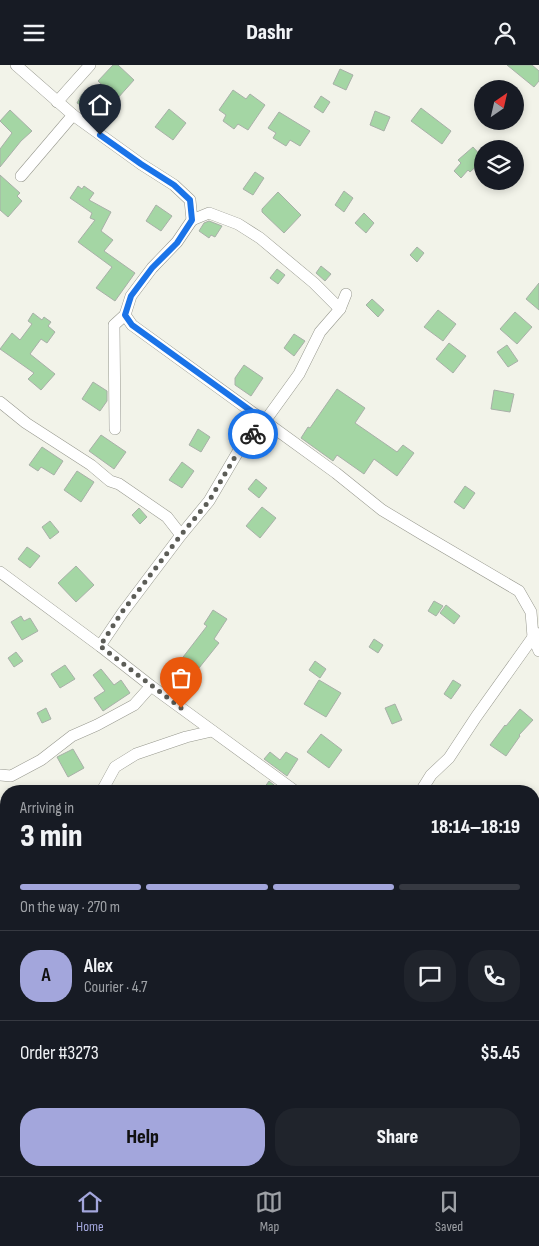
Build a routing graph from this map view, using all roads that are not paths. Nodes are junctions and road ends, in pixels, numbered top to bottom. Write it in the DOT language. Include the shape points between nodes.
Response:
graph roads {
  1 [pos="16,65"];
  2 [pos="90,65"];
  3 [pos="57,101"];
  4 [pos="73,115"];
  5 [pos="21,176"];
  6 [pos="192,220"];
  7 [pos="346,295"];
  8 [pos="340,309"];
  9 [pos="125,315"];
  10 [pos="0,402"];
  11 [pos="265,421"];
  12 [pos="116,429"];
  13 [pos="181,535"];
  14 [pos="0,572"];
  15 [pos="536,633"];
  16 [pos="100,646"];
  17 [pos="539,651"];
  18 [pos="151,685"];
  19 [pos="212,731"];
  20 [pos="0,775"];
  21 [pos="105,785"];
  22 [pos="287,785"];
  23 [pos="425,785"];
  1 -- 3 [label="street"];
  2 -- 3 [label="street"];
  3 -- 4 [label="street"];
  4 -- 5 [label="street"];
  4 -- 6 [label="street" via="174,185 190,200"];
  6 -- 8 [label="street" via="209,213 260,237"];
  6 -- 9 [label="street" via="177,243 131,296"];
  7 -- 8 [label="street"];
  8 -- 11 [label="street" via="320,332 299,374"];
  9 -- 11 [label="street" via="132,325"];
  9 -- 12 [label="street" via="114,325"];
  10 -- 13 [label="street" via="110,481 167,517"];
  11 -- 13 [label="street" via="239,450 209,501"];
  11 -- 15 [label="street" via="382,510 519,591 531,612"];
  13 -- 16 [label="street"];
  14 -- 16 [label="street"];
  15 -- 17 [label="street"];
  15 -- 23 [label="street" via="449,758"];
  16 -- 18 [label="street"];
  18 -- 19 [label="street"];
  18 -- 20 [label="street" via="134,705 72,736 41,761 11,776"];
  19 -- 21 [label="street" via="136,754 115,767"];
  19 -- 22 [label="street"];
}
